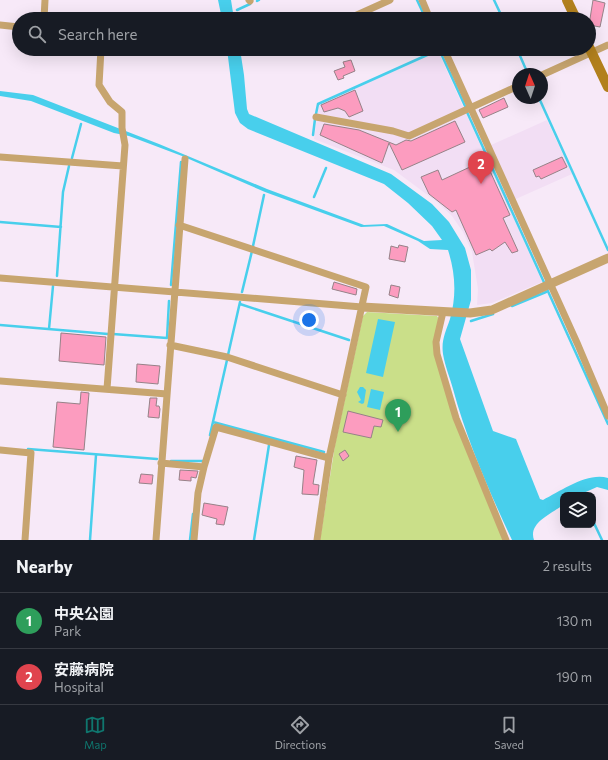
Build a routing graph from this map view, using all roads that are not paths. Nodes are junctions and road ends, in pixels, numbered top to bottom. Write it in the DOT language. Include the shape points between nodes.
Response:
graph roads {
  1 [pos="45,0"];
  2 [pos="390,0"];
  3 [pos="422,0"];
  4 [pos="567,0"];
  5 [pos="44,12"];
  6 [pos="363,12"];
  7 [pos="427,12"];
  8 [pos="573,12"];
  9 [pos="0,25"];
  10 [pos="12,26"];
  11 [pos="608,44"];
  12 [pos="596,48"];
  13 [pos="101,56"];
  14 [pos="447,56"];
  15 [pos="578,56"];
  16 [pos="593,56"];
  17 [pos="548,72"];
  18 [pos="608,87"];
  19 [pos="512,89"];
  20 [pos="470,107"];
  21 [pos="316,116"];
  22 [pos="0,157"];
  23 [pos="184,159"];
  24 [pos="123,166"];
  25 [pos="179,225"];
  26 [pos="608,258"];
  27 [pos="0,278"];
  28 [pos="547,285"];
  29 [pos="114,287"];
  30 [pos="174,292"];
  31 [pos="362,307"];
  32 [pos="446,312"];
  33 [pos="170,345"];
  34 [pos="0,381"];
  35 [pos="107,389"];
  36 [pos="167,394"];
  37 [pos="343,395"];
  38 [pos="608,416"];
  39 [pos="0,450"];
  40 [pos="329,458"];
  41 [pos="162,463"];
  42 [pos="204,467"];
  43 [pos="25,540"];
  44 [pos="156,540"];
  45 [pos="194,540"];
  46 [pos="317,540"];
  47 [pos="506,540"];
  1 -- 5 [label="street"];
  2 -- 6 [label="street"];
  3 -- 7 [label="street"];
  4 -- 8 [label="main road"];
  9 -- 10 [label="street"];
  11 -- 12 [label="street"];
  13 -- 24 [label="street" via="99,84 110,102 122,112 125,145"];
  14 -- 20 [label="street"];
  15 -- 17 [label="street"];
  16 -- 18 [label="main road"];
  19 -- 20 [label="street"];
  20 -- 21 [label="street" via="409,136"];
  20 -- 28 [label="street"];
  22 -- 24 [label="street"];
  23 -- 25 [label="street"];
  24 -- 29 [label="street"];
  25 -- 30 [label="street"];
  25 -- 31 [label="street" via="366,287"];
  26 -- 28 [label="street"];
  27 -- 29 [label="street"];
  28 -- 32 [label="street" via="492,310 470,313"];
  28 -- 38 [label="street"];
  29 -- 30 [label="street"];
  29 -- 35 [label="street"];
  30 -- 31 [label="street"];
  30 -- 33 [label="street"];
  31 -- 32 [label="street"];
  31 -- 37 [label="street"];
  32 -- 47 [label="street" via="436,342 437,354 456,418"];
  33 -- 36 [label="street"];
  33 -- 37 [label="street" via="227,357"];
  34 -- 35 [label="street"];
  35 -- 36 [label="street"];
  36 -- 41 [label="street"];
  37 -- 40 [label="street"];
  39 -- 43 [label="street" via="31,453"];
  40 -- 42 [label="street" via="216,427"];
  40 -- 46 [label="street"];
  41 -- 42 [label="street"];
  41 -- 44 [label="street"];
  42 -- 45 [label="street" via="198,493"];
}
